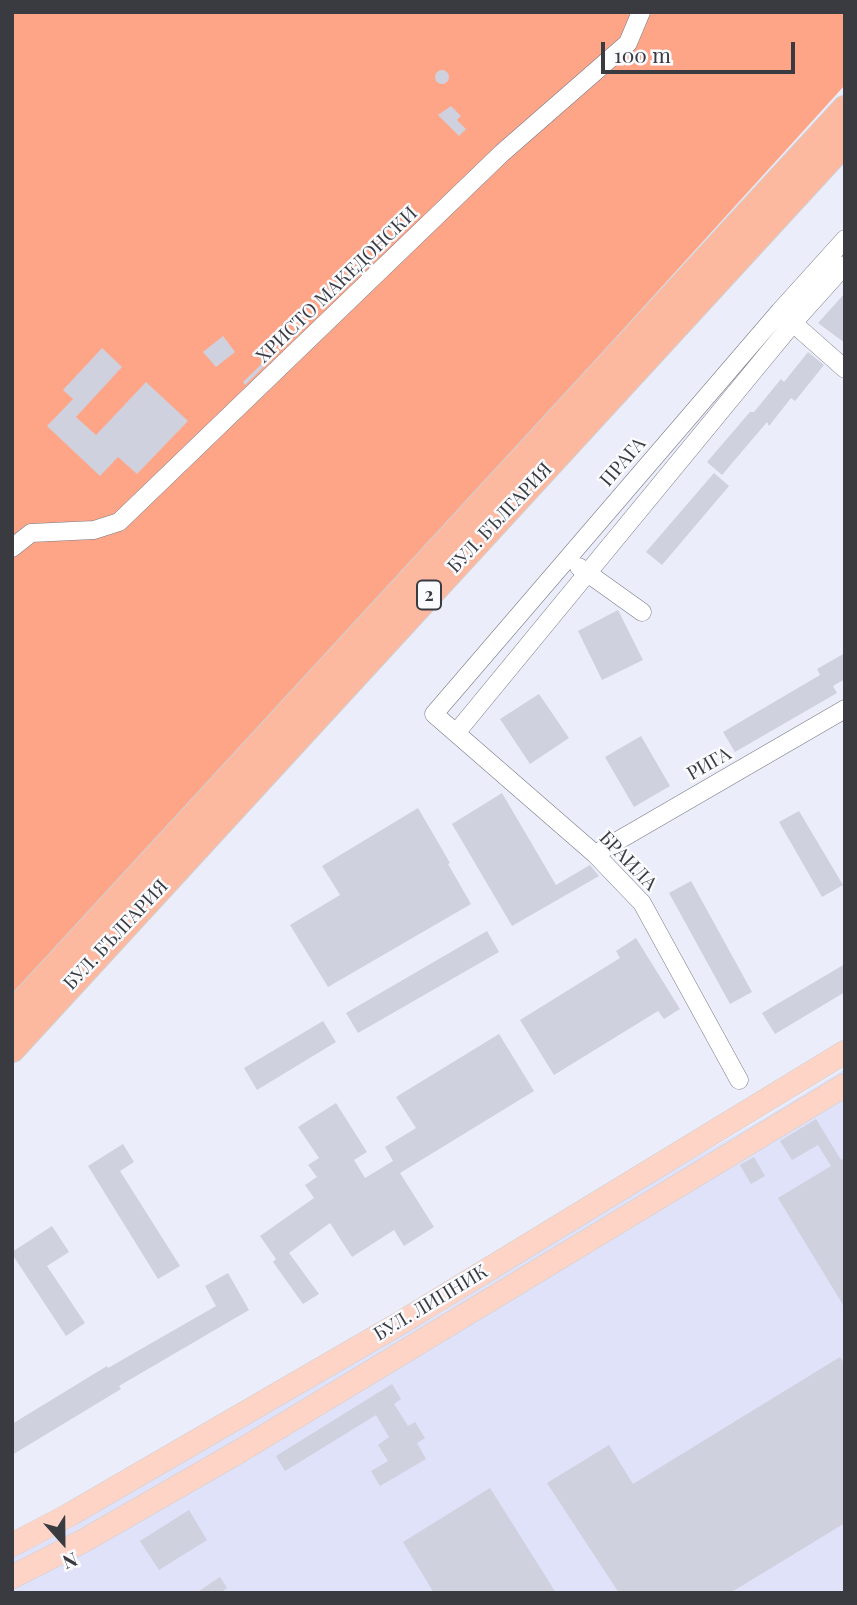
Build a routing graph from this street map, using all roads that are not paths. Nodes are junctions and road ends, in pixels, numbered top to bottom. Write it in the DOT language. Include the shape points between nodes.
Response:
graph roads {
  1 [pos="641,12"];
  2 [pos="845,109"];
  3 [pos="845,142"];
  4 [pos="845,239"];
  5 [pos="839,266"];
  6 [pos="787,317"];
  7 [pos="845,369"];
  8 [pos="12,548"];
  9 [pos="568,558"];
  10 [pos="588,573"];
  11 [pos="642,612"];
  12 [pos="845,709"];
  13 [pos="434,714"];
  14 [pos="456,733"];
  15 [pos="595,854"];
  16 [pos="12,1014"];
  17 [pos="12,1049"];
  18 [pos="845,1052"];
  19 [pos="740,1080"];
  20 [pos="845,1085"];
  21 [pos="402,1322"];
  22 [pos="417,1345"];
  23 [pos="12,1545"];
  24 [pos="12,1577"];
  1 -- 8 [label="street, ХРИСТО МАКЕДОНСКИ" via="628,43 502,153 119,522 94,530 31,533"];
  2 -- 16 [label="highway, БУЛ. БЪЛГАРИЯ / 2"];
  3 -- 17 [label="highway, БУЛ. БЪЛГАРИЯ / 2"];
  4 -- 5 [label="street, ПРАГА"];
  5 -- 6 [label="street, ПРАГА"];
  6 -- 7 [label="street"];
  6 -- 9 [label="street, ПРАГА"];
  6 -- 10 [label="street"];
  9 -- 10 [label="street"];
  9 -- 13 [label="street, ПРАГА"];
  10 -- 11 [label="street"];
  10 -- 14 [label="street"];
  12 -- 15 [label="street, РИГА"];
  13 -- 14 [label="street, БРАИЛА"];
  14 -- 15 [label="street, БРАИЛА"];
  15 -- 19 [label="street, БРАИЛА" via="642,903"];
  18 -- 21 [label="main road, БУЛ. ЛИПНИК"];
  20 -- 22 [label="main road, БУЛ. ЛИПНИК"];
  21 -- 22 [label="main road"];
  21 -- 23 [label="main road, БУЛ. ЛИПНИК"];
  22 -- 24 [label="main road, БУЛ. ЛИПНИК" via="206,1471"];
}
